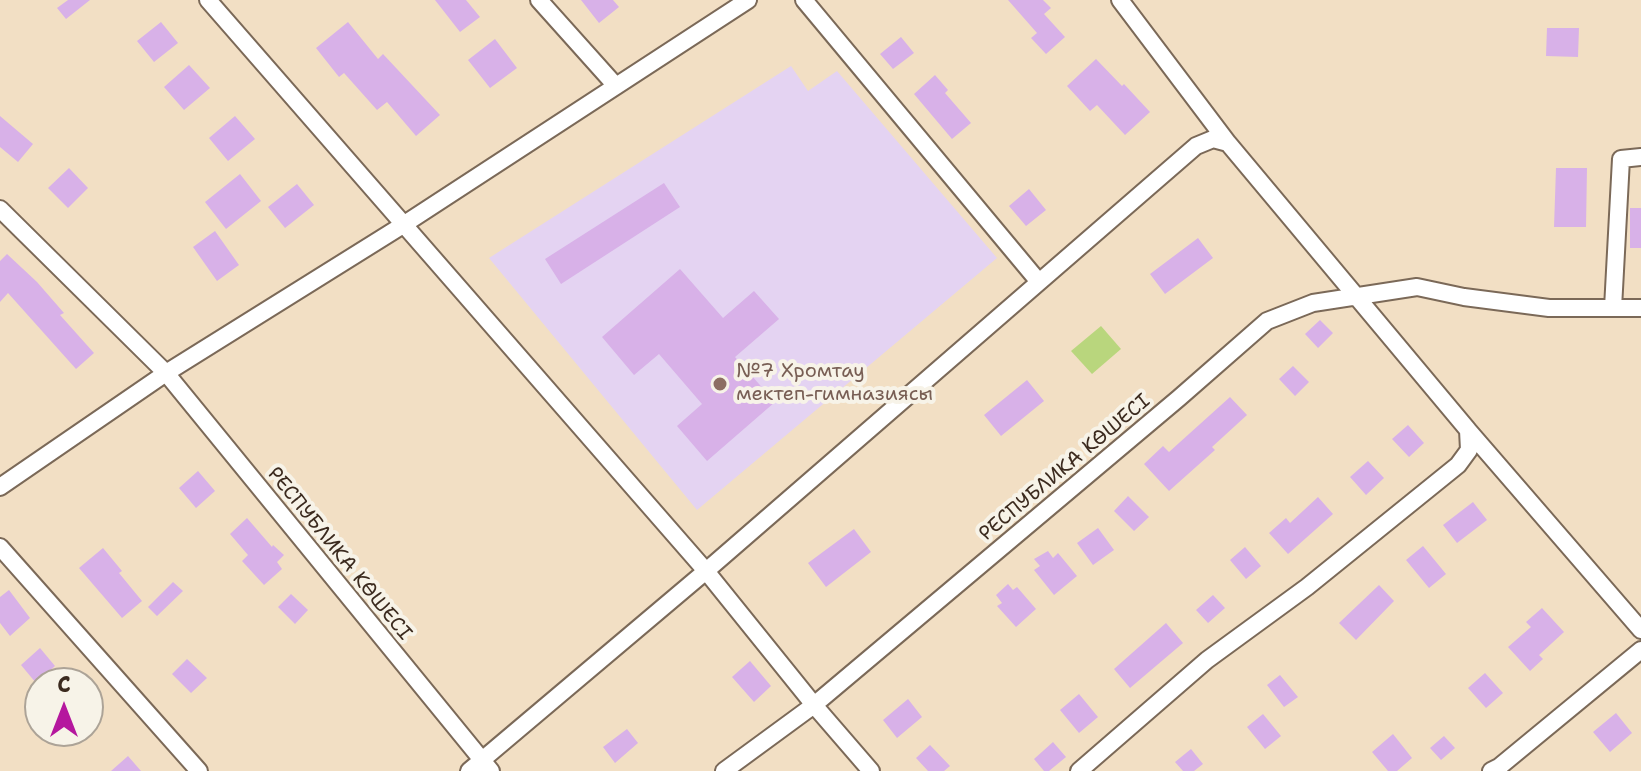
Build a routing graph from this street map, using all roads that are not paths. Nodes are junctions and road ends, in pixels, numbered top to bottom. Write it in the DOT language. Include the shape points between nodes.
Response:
graph roads {
  1 [pos="208,0"];
  2 [pos="539,0"];
  3 [pos="748,0"];
  4 [pos="804,0"];
  5 [pos="1120,0"];
  6 [pos="616,86"];
  7 [pos="1221,141"];
  8 [pos="1641,157"];
  9 [pos="0,209"];
  10 [pos="403,225"];
  11 [pos="1039,282"];
  12 [pos="1358,295"];
  13 [pos="1613,308"];
  14 [pos="1641,308"];
  15 [pos="166,373"];
  16 [pos="1468,430"];
  17 [pos="0,487"];
  18 [pos="0,547"];
  19 [pos="706,571"];
  20 [pos="1641,630"];
  21 [pos="1641,650"];
  22 [pos="814,705"];
  23 [pos="481,767"];
  24 [pos="199,771"];
  25 [pos="724,771"];
  26 [pos="871,771"];
  27 [pos="1079,771"];
  28 [pos="1491,771"];
  1 -- 10 [label="street"];
  2 -- 6 [label="street"];
  3 -- 6 [label="street"];
  4 -- 11 [label="street"];
  5 -- 7 [label="street"];
  6 -- 10 [label="street"];
  7 -- 11 [label="street, РЕСПУБЛИКА КӨШЕСІ" via="1196,146"];
  7 -- 12 [label="street"];
  8 -- 13 [label="street" via="1621,159"];
  9 -- 15 [label="street, РЕСПУБЛИКА КӨШЕСІ"];
  10 -- 15 [label="street"];
  10 -- 19 [label="street"];
  11 -- 19 [label="street, РЕСПУБЛИКА КӨШЕСІ"];
  12 -- 13 [label="street, РЕСПУБЛИКА КӨШЕСІ" via="1417,287 1549,308"];
  12 -- 16 [label="street"];
  12 -- 22 [label="street, РЕСПУБЛИКА КӨШЕСІ" via="1313,303 1267,321"];
  13 -- 14 [label="street, РЕСПУБЛИКА КӨШЕСІ"];
  15 -- 17 [label="street"];
  15 -- 23 [label="street, РЕСПУБЛИКА КӨШЕСІ"];
  16 -- 20 [label="street"];
  16 -- 27 [label="street" via="1469,450 1458,465 1207,660"];
  18 -- 24 [label="street"];
  19 -- 22 [label="street"];
  19 -- 23 [label="street, РЕСПУБЛИКА КӨШЕСІ"];
  21 -- 28 [label="street"];
  22 -- 25 [label="street, РЕСПУБЛИКА КӨШЕСІ"];
  22 -- 26 [label="street"];
}
